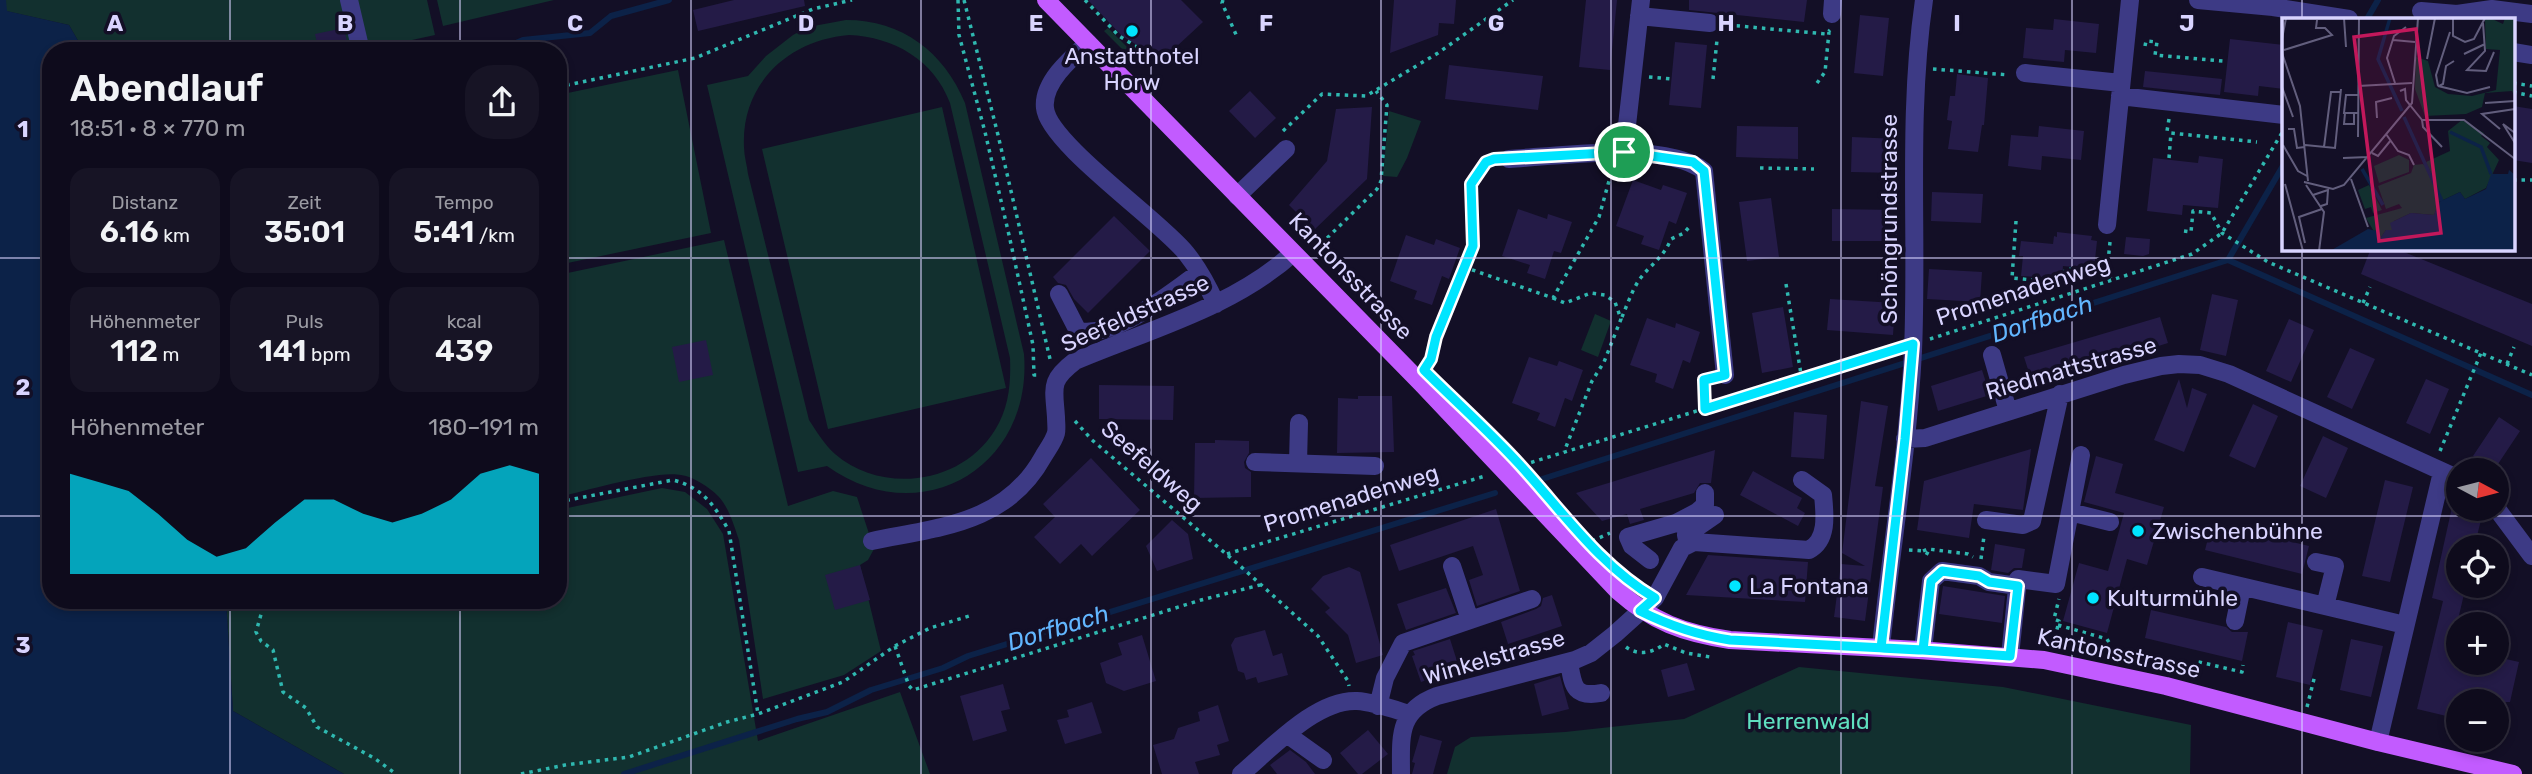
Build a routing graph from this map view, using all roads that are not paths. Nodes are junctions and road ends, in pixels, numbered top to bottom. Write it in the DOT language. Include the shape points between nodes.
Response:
graph roads {
  1 [pos="349,0"];
  2 [pos="1046,0"];
  3 [pos="1924,0"];
  4 [pos="2130,0"];
  5 [pos="2198,0"];
  6 [pos="1640,8"];
  7 [pos="2419,10"];
  8 [pos="2532,14"];
  9 [pos="2343,18"];
  10 [pos="1714,24"];
  11 [pos="358,42"];
  12 [pos="1087,43"];
  13 [pos="2514,52"];
  14 [pos="2532,55"];
  15 [pos="2025,73"];
  16 [pos="2121,90"];
  17 [pos="2282,115"];
  18 [pos="1280,144"];
  19 [pos="1619,158"];
  20 [pos="1509,159"];
  21 [pos="1237,196"];
  22 [pos="2107,225"];
  23 [pos="1302,253"];
  24 [pos="1199,273"];
  25 [pos="1059,294"];
  26 [pos="1216,303"];
  27 [pos="1992,355"];
  28 [pos="1725,375"];
  29 [pos="2060,394"];
  30 [pos="2008,411"];
  31 [pos="1299,423"];
  32 [pos="1905,439"];
  33 [pos="2081,454"];
  34 [pos="1255,462"];
  35 [pos="1298,463"];
  36 [pos="1375,466"];
  37 [pos="2446,469"];
  38 [pos="1802,481"];
  39 [pos="1705,493"];
  40 [pos="2070,512"];
  41 [pos="1715,515"];
  42 [pos="1986,520"];
  43 [pos="2110,522"];
  44 [pos="2507,522"];
  45 [pos="1683,534"];
  46 [pos="872,541"];
  47 [pos="2532,556"];
  48 [pos="1650,560"];
  49 [pos="2316,562"];
  50 [pos="1452,566"];
  51 [pos="2202,577"];
  52 [pos="2018,586"];
  53 [pos="2242,587"];
  54 [pos="1532,599"];
  55 [pos="2325,606"];
  56 [pos="1640,611"];
  57 [pos="1470,620"];
  58 [pos="2235,621"];
  59 [pos="2405,625"];
  60 [pos="1881,648"];
  61 [pos="1923,650"];
  62 [pos="2010,656"];
  63 [pos="1569,662"];
  64 [pos="1601,693"];
  65 [pos="1378,705"];
  66 [pos="1409,714"];
  67 [pos="1288,735"];
  68 [pos="2378,742"];
  69 [pos="1323,760"];
  70 [pos="1241,774"];
  71 [pos="1401,774"];
  72 [pos="2513,774"];
  1 -- 11 [label="street"];
  2 -- 12 [label="main road, Kantonsstrasse"];
  3 -- 32 [label="street, Schöngrundstrasse" via="1915,85 1913,345"];
  4 -- 16 [label="street"];
  5 -- 9 [label="street"];
  6 -- 10 [label="street"];
  6 -- 19 [label="street"];
  7 -- 8 [label="street" via="2457,14 2492,9"];
  12 -- 21 [label="main road, Kantonsstrasse"];
  12 -- 24 [label="street" via="1053,81 1045,97 1045,113 1067,143 1185,251"];
  13 -- 14 [label="street"];
  15 -- 16 [label="street"];
  16 -- 17 [label="street" via="2170,102"];
  16 -- 22 [label="street"];
  18 -- 21 [label="street"];
  19 -- 20 [label="street"];
  19 -- 28 [label="street" via="1693,162 1704,171"];
  21 -- 23 [label="main road, Kantonsstrasse"];
  23 -- 26 [label="street, Seefeldstrasse"];
  23 -- 56 [label="main road, Kantonsstrasse"];
  24 -- 25 [label="street" via="1147,309 1092,333 1077,331"];
  24 -- 26 [label="street"];
  26 -- 46 [label="street, Seefeldstrasse" via="1075,361 1056,379 1056,433 1035,472 1004,503 978,517"];
  27 -- 30 [label="street"];
  29 -- 30 [label="street, Riedmattstrasse"];
  29 -- 37 [label="street, Riedmattstrasse" via="2161,366 2200,365"];
  29 -- 42 [label="street" via="2032,521 2022,525"];
  30 -- 32 [label="street, Riedmattstrasse" via="1925,438"];
  31 -- 35 [label="street"];
  32 -- 60 [label="street, Schöngrundstrasse"];
  33 -- 40 [label="street"];
  34 -- 35 [label="street"];
  35 -- 36 [label="street"];
  37 -- 59 [label="street"];
  38 -- 45 [label="street" via="1823,495 1822,537 1809,550 1694,542"];
  39 -- 45 [label="street" via="1705,505"];
  40 -- 43 [label="street"];
  40 -- 52 [label="street" via="2056,584 2018,579"];
  41 -- 45 [label="street"];
  44 -- 47 [label="street"];
  45 -- 48 [label="street" via="1628,537"];
  45 -- 56 [label="street, Winkelstrasse" via="1682,548 1655,598"];
  49 -- 55 [label="street" via="2334,566"];
  50 -- 57 [label="street"];
  51 -- 53 [label="street"];
  52 -- 61 [label="street" via="1979,576 1938,573 1931,581"];
  52 -- 62 [label="street"];
  53 -- 55 [label="street"];
  53 -- 58 [label="street"];
  54 -- 57 [label="street"];
  55 -- 59 [label="street"];
  56 -- 60 [label="main road, Kantonsstrasse" via="1703,636"];
  56 -- 63 [label="street, Winkelstrasse" via="1591,653"];
  57 -- 65 [label="street" via="1403,643 1385,678"];
  59 -- 68 [label="street"];
  60 -- 61 [label="main road, Kantonsstrasse"];
  61 -- 62 [label="main road, Kantonsstrasse"];
  62 -- 68 [label="main road, Kantonsstrasse" via="2120,676"];
  63 -- 64 [label="street" via="1577,690"];
  63 -- 66 [label="street, Winkelstrasse" via="1437,696"];
  65 -- 66 [label="street"];
  65 -- 67 [label="street" via="1334,703"];
  66 -- 71 [label="street, Winkelstrasse" via="1402,735"];
  67 -- 69 [label="street"];
  67 -- 70 [label="street"];
  68 -- 72 [label="main road, Kantonsstrasse"];
}
